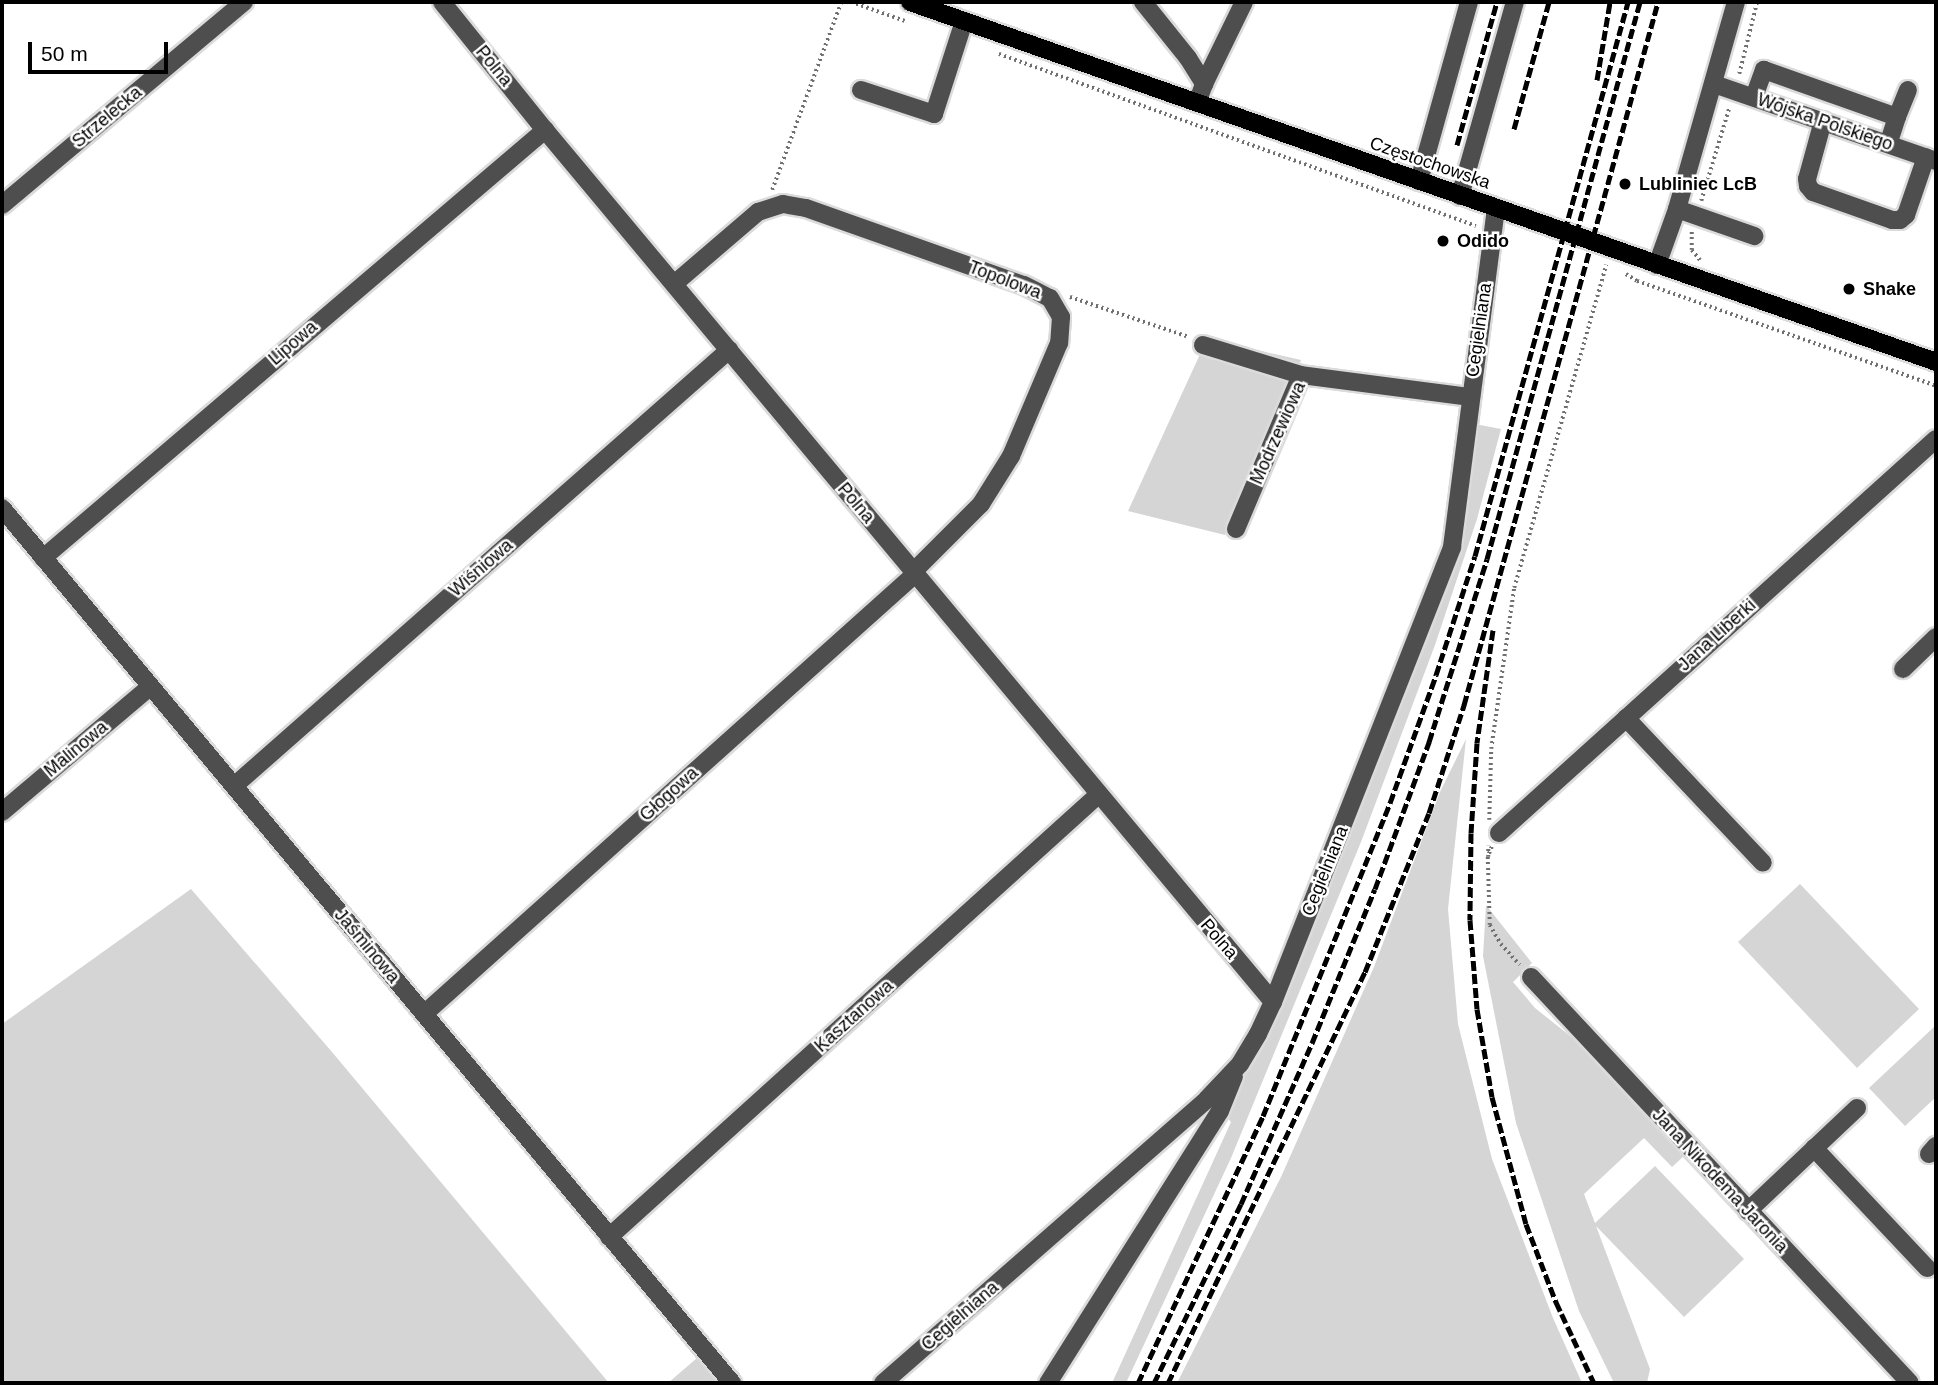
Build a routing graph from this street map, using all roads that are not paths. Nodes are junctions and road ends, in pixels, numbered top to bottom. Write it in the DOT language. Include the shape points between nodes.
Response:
graph roads {
  1 [pos="244,2"];
  2 [pos="442,2"];
  3 [pos="910,2"];
  4 [pos="1143,2"];
  5 [pos="1244,2"];
  6 [pos="1469,2"];
  7 [pos="1515,2"];
  8 [pos="1736,2"];
  9 [pos="964,21"];
  10 [pos="1204,84"];
  11 [pos="1714,84"];
  12 [pos="861,90"];
  13 [pos="1908,90"];
  14 [pos="1754,97"];
  15 [pos="1197,103"];
  16 [pos="1897,117"];
  17 [pos="1823,121"];
  18 [pos="545,130"];
  19 [pos="1888,144"];
  20 [pos="1931,159"];
  21 [pos="1419,181"];
  22 [pos="1460,196"];
  23 [pos="2,205"];
  24 [pos="1496,208"];
  25 [pos="1677,209"];
  26 [pos="1754,236"];
  27 [pos="1657,265"];
  28 [pos="674,284"];
  29 [pos="1203,345"];
  30 [pos="729,350"];
  31 [pos="1936,362"];
  32 [pos="1301,375"];
  33 [pos="1471,397"];
  34 [pos="1936,439"];
  35 [pos="2,508"];
  36 [pos="1236,530"];
  37 [pos="43,558"];
  38 [pos="914,573"];
  39 [pos="1936,637"];
  40 [pos="1903,669"];
  41 [pos="150,687"];
  42 [pos="1626,718"];
  43 [pos="234,786"];
  44 [pos="1098,795"];
  45 [pos="2,812"];
  46 [pos="1492,836"];
  47 [pos="1763,863"];
  48 [pos="1531,977"];
  49 [pos="1273,1002"];
  50 [pos="424,1014"];
  51 [pos="1240,1064"];
  52 [pos="1857,1108"];
  53 [pos="1814,1148"];
  54 [pos="1748,1211"];
  55 [pos="609,1237"];
  56 [pos="1927,1268"];
  57 [pos="732,1383"];
  58 [pos="883,1383"];
  59 [pos="1048,1383"];
  60 [pos="1910,1383"];
  1 -- 23 [label="street, Strzelecka"];
  2 -- 18 [label="street, Polna"];
  3 -- 9 [label="main road, Częstochowska"];
  4 -- 10 [label="street"];
  5 -- 10 [label="street"];
  6 -- 21 [label="street"];
  7 -- 22 [label="street"];
  8 -- 11 [label="street"];
  9 -- 12 [label="street" via="933,114"];
  9 -- 15 [label="main road, Częstochowska"];
  10 -- 15 [label="street"];
  11 -- 14 [label="street, Wojska Polskiego"];
  11 -- 25 [label="street"];
  13 -- 16 [label="street"];
  14 -- 16 [label="street" via="1764,70"];
  14 -- 17 [label="street, Wojska Polskiego"];
  15 -- 21 [label="main road, Częstochowska"];
  16 -- 19 [label="street"];
  17 -- 19 [label="street, Wojska Polskiego"];
  17 -- 20 [label="street" via="1808,186 1813,192 1892,220 1906,215"];
  18 -- 28 [label="street, Polna"];
  18 -- 37 [label="street, Lipowa"];
  19 -- 20 [label="street, Wojska Polskiego"];
  21 -- 22 [label="main road, Częstochowska"];
  22 -- 24 [label="main road, Częstochowska"];
  24 -- 27 [label="main road, Częstochowska"];
  24 -- 33 [label="street, Cegielniana"];
  25 -- 26 [label="street"];
  25 -- 27 [label="street"];
  27 -- 31 [label="main road, Częstochowska"];
  28 -- 30 [label="street, Polna"];
  28 -- 38 [label="street, Topolowa" via="768,207 783,204 806,208 1050,298 1060,317 1059,343 1011,456 981,504"];
  29 -- 32 [label="street"];
  30 -- 38 [label="street, Polna"];
  30 -- 43 [label="street, Wiśniowa"];
  32 -- 33 [label="street, Modrzewiowa"];
  32 -- 36 [label="street, Modrzewiowa"];
  33 -- 49 [label="street, Cegielniana" via="1447,564"];
  34 -- 42 [label="street, Jana Liberki"];
  35 -- 37 [label="street, Jaśminowa"];
  37 -- 41 [label="street, Jaśminowa"];
  38 -- 44 [label="street, Polna"];
  38 -- 50 [label="street, Głogowa"];
  39 -- 40 [label="street"];
  41 -- 43 [label="street, Jaśminowa"];
  41 -- 45 [label="street, Malinowa"];
  42 -- 46 [label="street, Jana Liberki"];
  42 -- 47 [label="street"];
  43 -- 50 [label="street, Jaśminowa"];
  44 -- 49 [label="street, Polna"];
  44 -- 55 [label="street, Kasztanowa"];
  48 -- 54 [label="street, Jana Nikodema Jaronia"];
  49 -- 51 [label="street, Cegielniana"];
  50 -- 55 [label="street, Jaśminowa"];
  51 -- 58 [label="street, Cegielniana" via="1198,1107"];
  51 -- 59 [label="street" via="1220,1111"];
  52 -- 53 [label="street"];
  53 -- 54 [label="street"];
  53 -- 56 [label="street"];
  54 -- 60 [label="street, Jana Nikodema Jaronia"];
  55 -- 57 [label="street, Jaśminowa"];
}
